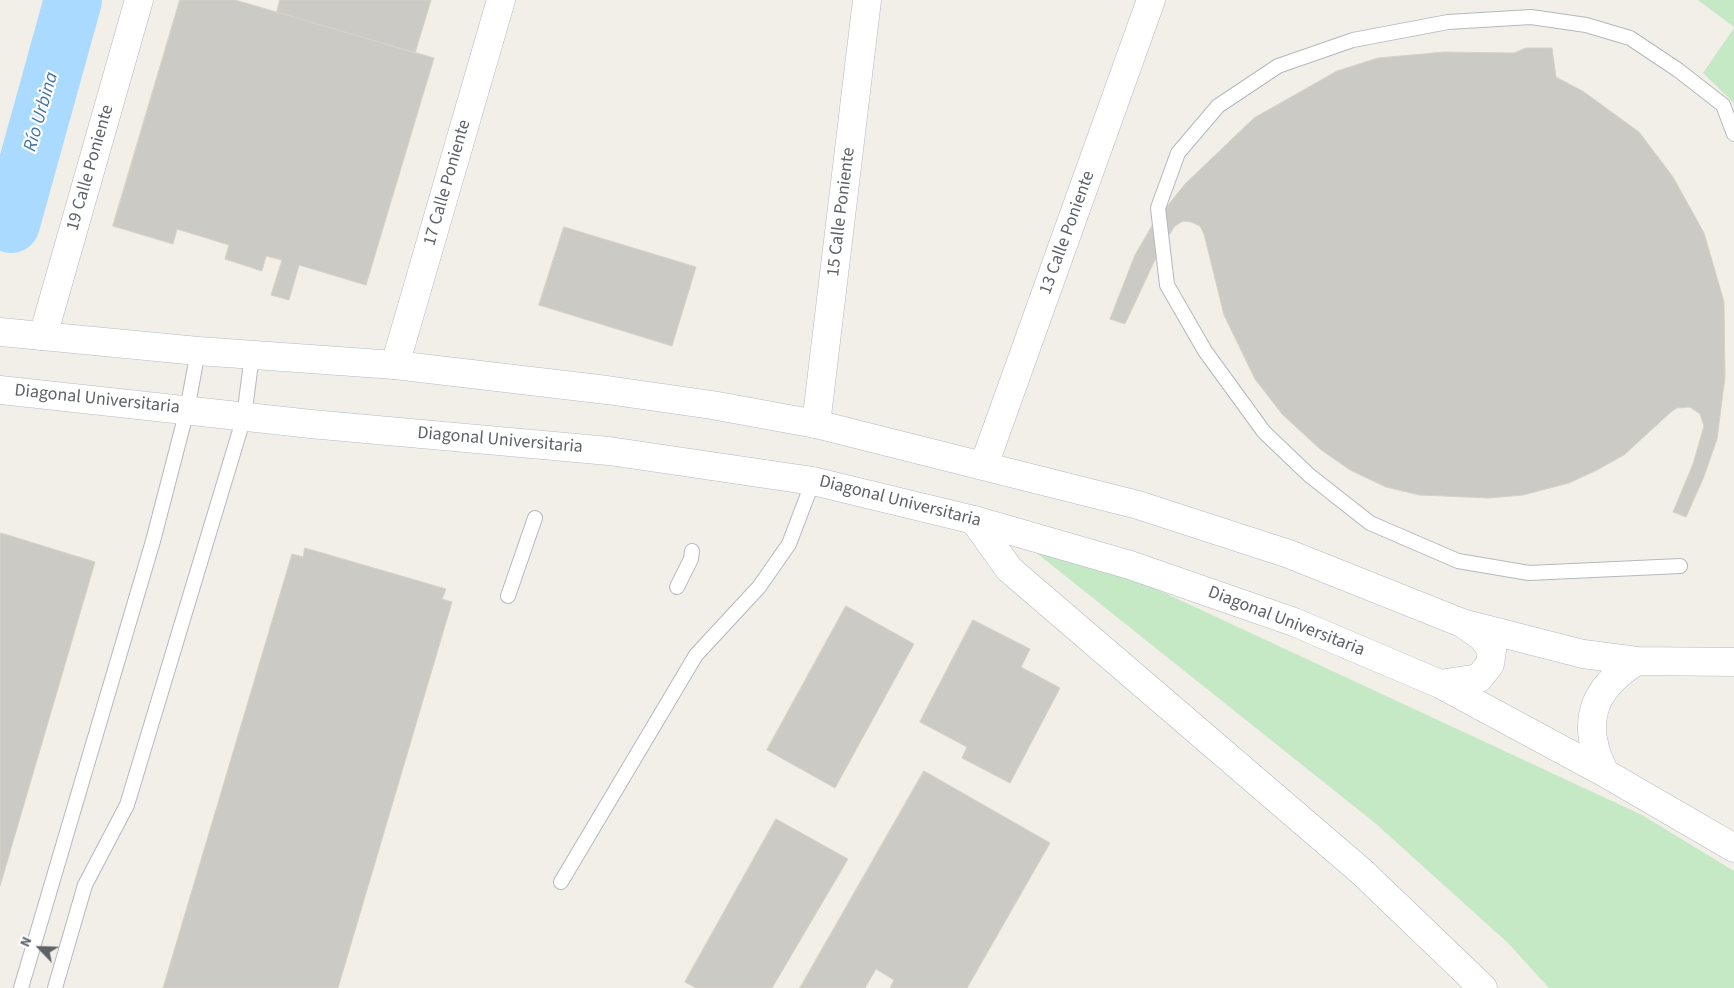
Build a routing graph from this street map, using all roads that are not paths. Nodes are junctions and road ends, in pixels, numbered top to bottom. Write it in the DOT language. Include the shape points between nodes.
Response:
graph roads {
  1 [pos="139,0"];
  2 [pos="501,0"];
  3 [pos="867,0"];
  4 [pos="1151,0"];
  5 [pos="1734,134"];
  6 [pos="0,332"];
  7 [pos="43,336"];
  8 [pos="198,351"];
  9 [pos="252,355"];
  10 [pos="395,366"];
  11 [pos="0,390"];
  12 [pos="187,410"];
  13 [pos="244,417"];
  14 [pos="816,424"];
  15 [pos="984,465"];
  16 [pos="813,481"];
  17 [pos="535,518"];
  18 [pos="974,520"];
  19 [pos="692,551"];
  20 [pos="1680,566"];
  21 [pos="677,587"];
  22 [pos="508,596"];
  23 [pos="1462,623"];
  24 [pos="1637,661"];
  25 [pos="1734,662"];
  26 [pos="1440,684"];
  27 [pos="1605,773"];
  28 [pos="1734,848"];
  29 [pos="561,882"];
  30 [pos="21,988"];
  31 [pos="55,988"];
  32 [pos="1483,988"];
  1 -- 7 [label="main road, 19 Calle Poniente"];
  2 -- 10 [label="main road, 17 Calle Poniente"];
  3 -- 14 [label="main road, 15 Calle Poniente"];
  4 -- 15 [label="main road, 13 Calle Poniente"];
  5 -- 20 [label="lane" via="1723,106 1630,38 1586,25 1531,16 1448,22 1353,40 1278,66 1218,106 1178,153 1158,208 1167,285 1205,351 1264,432 1309,475 1370,523 1458,561 1528,573"];
  6 -- 7 [label="main road"];
  7 -- 8 [label="main road"];
  8 -- 9 [label="main road"];
  8 -- 12 [label="lane"];
  9 -- 10 [label="main road"];
  9 -- 13 [label="lane"];
  10 -- 14 [label="main road" via="607,390"];
  11 -- 12 [label="main road, Diagonal Universitaria"];
  12 -- 13 [label="main road, Diagonal Universitaria"];
  12 -- 30 [label="lane" via="153,541"];
  13 -- 16 [label="main road, Diagonal Universitaria" via="609,451"];
  13 -- 31 [label="lane" via="127,805 85,885"];
  14 -- 15 [label="main road"];
  15 -- 23 [label="main road" via="1138,505 1289,554"];
  16 -- 18 [label="main road, Diagonal Universitaria"];
  16 -- 29 [label="lane" via="789,544 759,587 696,655"];
  17 -- 22 [label="lane"];
  18 -- 26 [label="main road, Diagonal Universitaria" via="1158,574 1294,622"];
  18 -- 32 [label="main road" via="1009,569 1362,872"];
  19 -- 21 [label="lane"];
  23 -- 24 [label="main road" via="1583,654"];
  23 -- 26 [label="main road" via="1482,637 1492,650 1490,664 1479,678"];
  24 -- 25 [label="main road"];
  24 -- 27 [label="main road" via="1613,678 1594,709 1592,739"];
  26 -- 27 [label="main road, Diagonal Universitaria"];
  27 -- 28 [label="main road, Diagonal Universitaria"];
}
